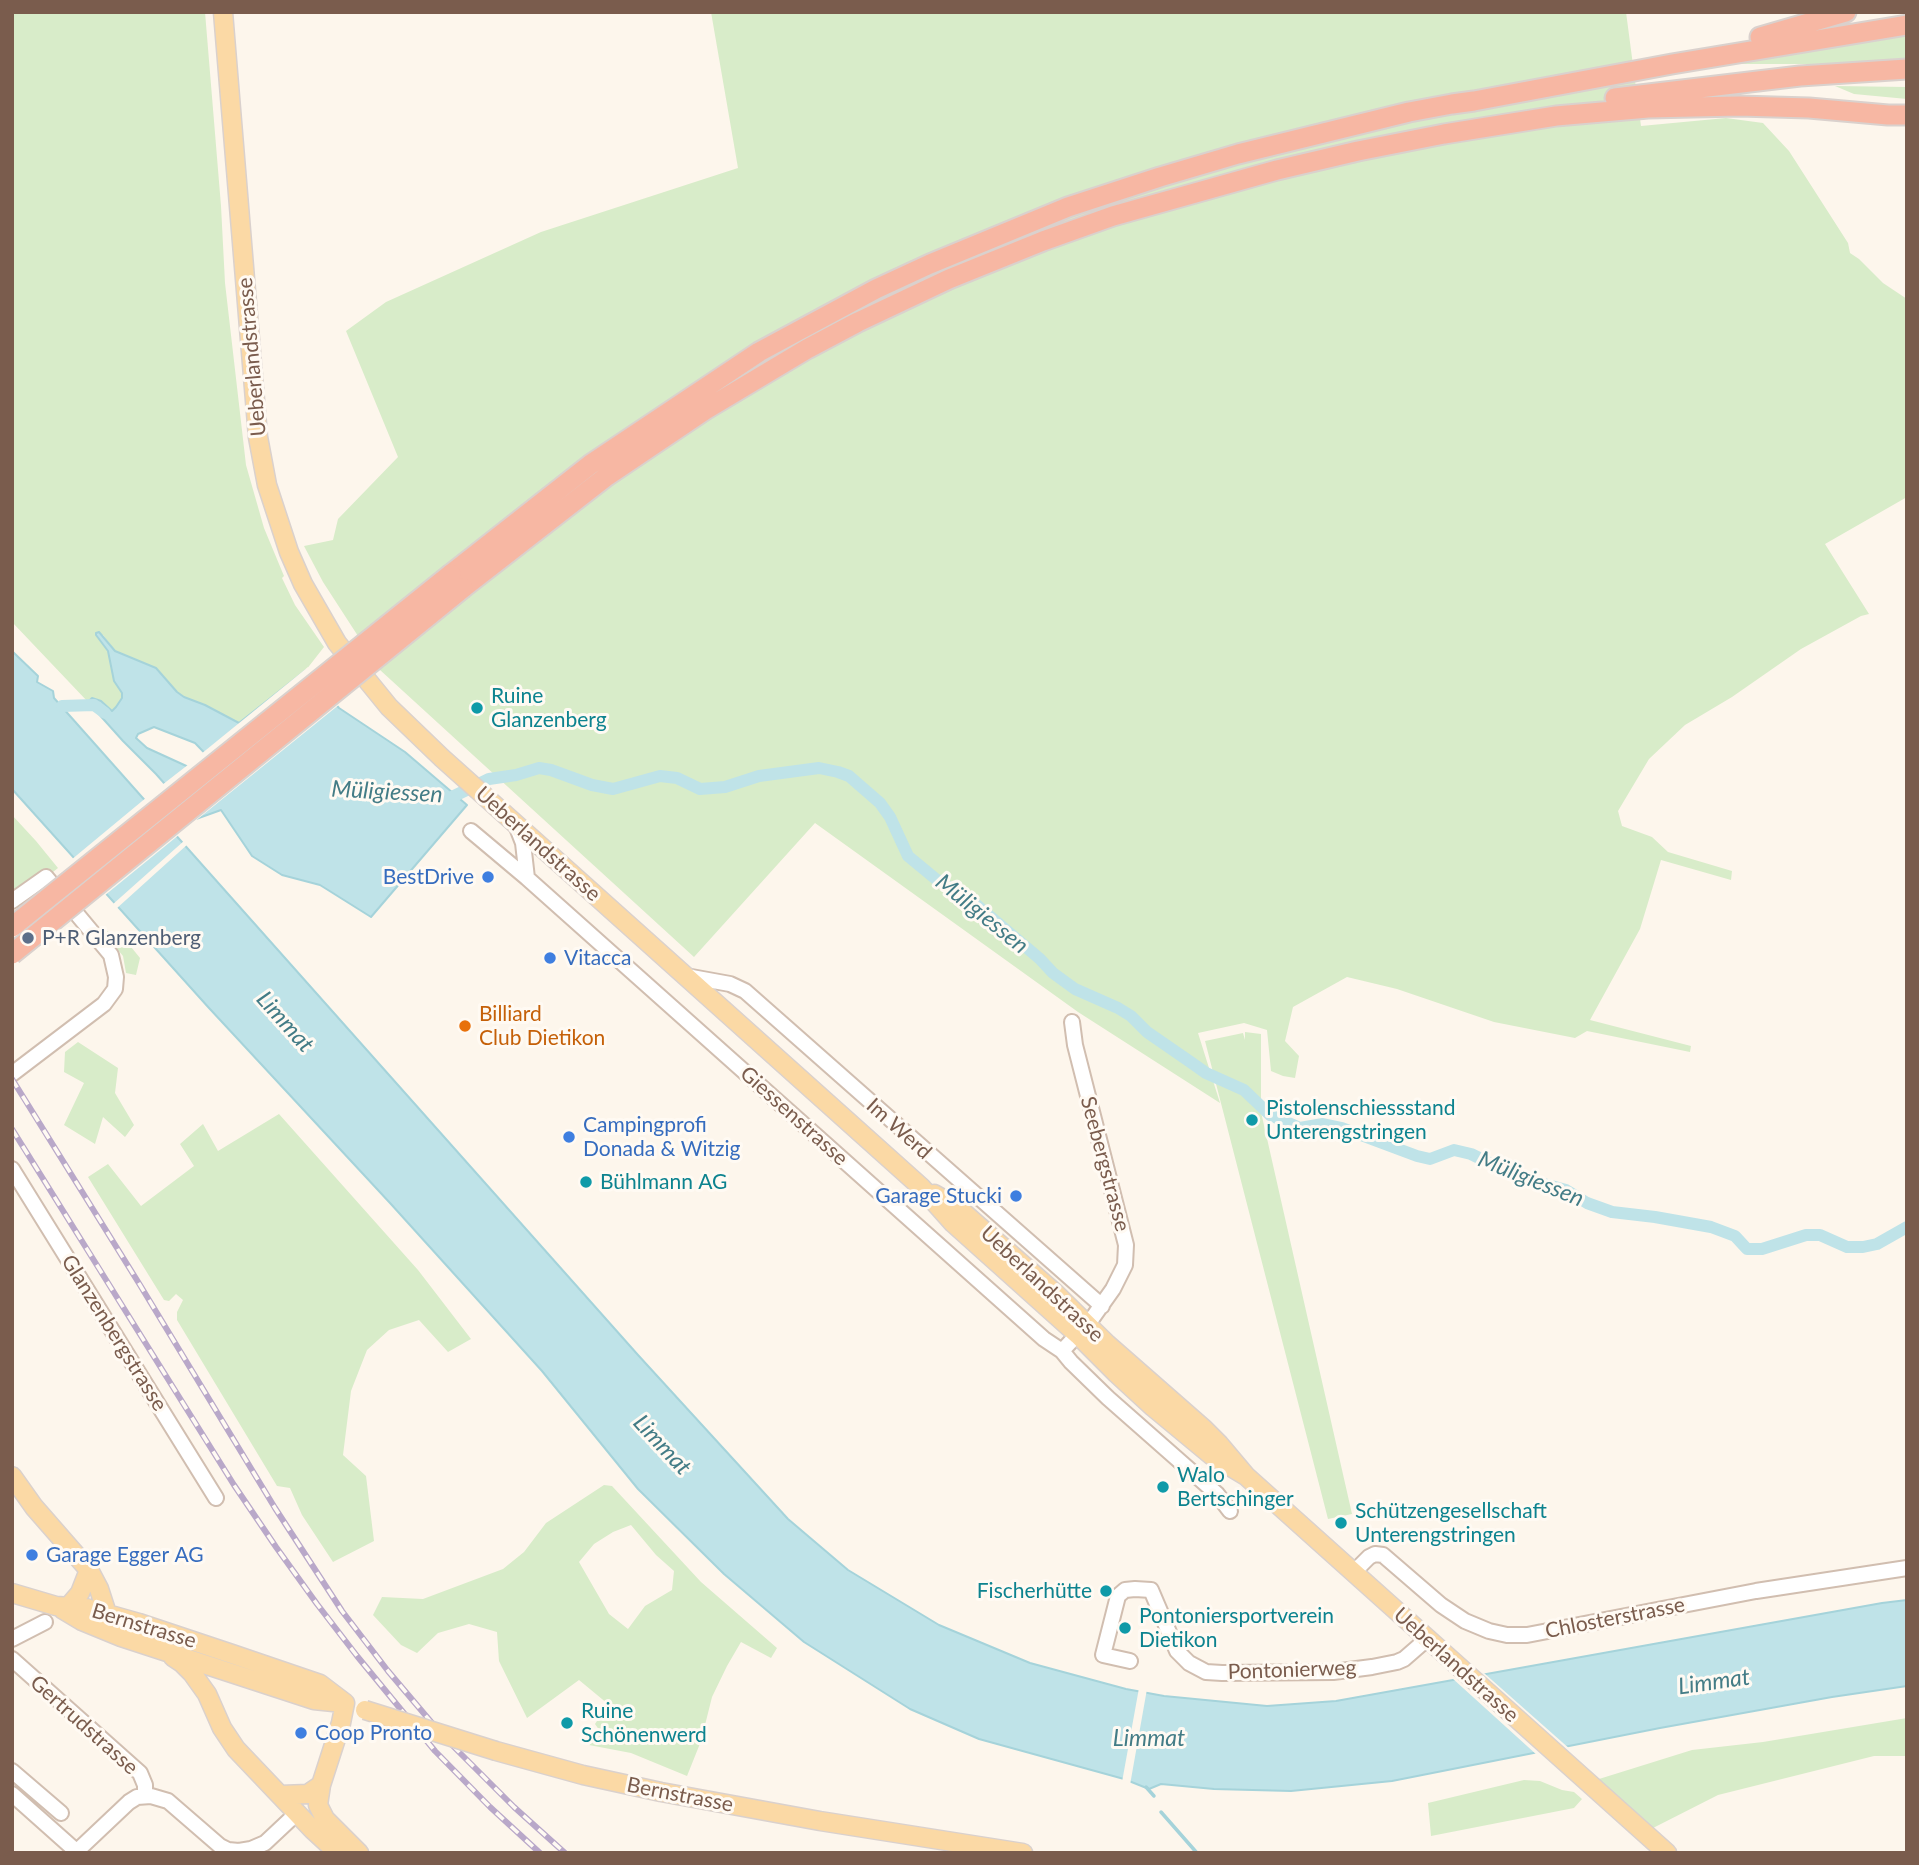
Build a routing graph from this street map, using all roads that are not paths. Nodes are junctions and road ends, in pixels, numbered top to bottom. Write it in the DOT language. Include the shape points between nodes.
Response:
graph roads {
  1 [pos="223,12"];
  2 [pos="1846,12"];
  3 [pos="1907,25"];
  4 [pos="1907,69"];
  5 [pos="1452,104"];
  6 [pos="1901,117"];
  7 [pos="1113,216"];
  8 [pos="457,581"];
  9 [pos="516,825"];
  10 [pos="471,831"];
  11 [pos="527,878"];
  12 [pos="12,901"];
  13 [pos="12,928"];
  14 [pos="12,954"];
  15 [pos="686,976"];
  16 [pos="1072,1022"];
  17 [pos="12,1074"];
  18 [pos="12,1169"];
  19 [pos="1102,1306"];
  20 [pos="1082,1330"];
  21 [pos="1062,1351"];
  22 [pos="12,1476"];
  23 [pos="216,1498"];
  24 [pos="1230,1511"];
  25 [pos="1907,1568"];
  26 [pos="89,1570"];
  27 [pos="1353,1573"];
  28 [pos="12,1593"];
  29 [pos="62,1606"];
  30 [pos="106,1615"];
  31 [pos="45,1622"];
  32 [pos="121,1637"];
  33 [pos="12,1639"];
  34 [pos="1427,1639"];
  35 [pos="158,1649"];
  36 [pos="232,1654"];
  37 [pos="12,1660"];
  38 [pos="1130,1661"];
  39 [pos="214,1666"];
  40 [pos="207,1694"];
  41 [pos="345,1703"];
  42 [pos="12,1771"];
  43 [pos="321,1785"];
  44 [pos="12,1794"];
  45 [pos="281,1795"];
  46 [pos="145,1796"];
  47 [pos="318,1805"];
  48 [pos="61,1812"];
  49 [pos="297,1813"];
  50 [pos="76,1852"];
  51 [pos="338,1853"];
  52 [pos="359,1853"];
  53 [pos="1023,1853"];
  54 [pos="1667,1853"];
  1 -- 9 [label="main road, Ueberlandstrasse" via="256,413 276,518 303,584 337,643 389,707"];
  2 -- 5 [label="highway" via="1777,33 1471,93"];
  3 -- 5 [label="highway"];
  4 -- 7 [label="highway" via="1751,81 1442,125 1205,181 1133,203"];
  5 -- 8 [label="highway" via="1295,139 1160,177 1068,207 876,289 759,352 591,464"];
  6 -- 7 [label="highway" via="1727,106 1648,107 1556,116 1358,151"];
  7 -- 8 [label="highway" via="949,279 786,361 705,410"];
  8 -- 13 [label="highway, bridge"];
  8 -- 14 [label="highway, bridge"];
  9 -- 11 [label="street"];
  9 -- 15 [label="main road, Ueberlandstrasse"];
  10 -- 11 [label="street, Giessenstrasse"];
  11 -- 21 [label="street, Giessenstrasse"];
  12 -- 17 [label="street" via="46,877 111,956 116,977 110,998"];
  15 -- 19 [label="street, Im Werd" via="745,991"];
  15 -- 20 [label="main road, Ueberlandstrasse" via="921,1187 953,1223"];
  16 -- 19 [label="street, Seebergstrasse" via="1126,1245 1125,1265"];
  18 -- 23 [label="street, Glanzenbergstrasse"];
  19 -- 20 [label="street, Seebergstrasse"];
  20 -- 21 [label="street"];
  20 -- 27 [label="main road, Ueberlandstrasse" via="1204,1429 1246,1476"];
  21 -- 24 [label="street, Giessenstrasse"];
  22 -- 26 [label="main road"];
  25 -- 27 [label="street, Chlosterstrasse" via="1756,1591 1527,1635 1489,1631 1465,1621 1383,1555 1369,1556"];
  26 -- 29 [label="main road" via="80,1593"];
  26 -- 30 [label="main road"];
  27 -- 34 [label="main road, Ueberlandstrasse"];
  28 -- 29 [label="main road, Bernstrasse"];
  29 -- 30 [label="main road, Bernstrasse"];
  29 -- 32 [label="main road, Bernstrasse" via="82,1621"];
  30 -- 32 [label="main road"];
  30 -- 36 [label="main road, Bernstrasse"];
  31 -- 33 [label="street"];
  32 -- 35 [label="main road, Bernstrasse"];
  34 -- 38 [label="street, Pontonierweg" via="1404,1659 1372,1667 1333,1672 1206,1672 1177,1651 1151,1590 1125,1590 1118,1596 1103,1655"];
  34 -- 54 [label="main road, Ueberlandstrasse"];
  35 -- 39 [label="main road, Bernstrasse"];
  35 -- 40 [label="main road" via="182,1663"];
  36 -- 39 [label="main road"];
  36 -- 41 [label="main road, Bernstrasse" via="320,1684"];
  37 -- 46 [label="street, Gertrudstrasse" via="140,1773"];
  39 -- 40 [label="main road"];
  39 -- 41 [label="main road, Bernstrasse" via="314,1700"];
  40 -- 45 [label="main road" via="232,1744"];
  41 -- 43 [label="main road"];
  41 -- 53 [label="main road, Bernstrasse, bridge" via="583,1775 820,1821"];
  42 -- 48 [label="street"];
  43 -- 45 [label="main road" via="308,1794"];
  43 -- 47 [label="main road"];
  44 -- 50 [label="street"];
  45 -- 49 [label="main road"];
  46 -- 49 [label="street" via="168,1801 228,1850 265,1843"];
  46 -- 50 [label="street" via="129,1802"];
  47 -- 49 [label="main road"];
  47 -- 52 [label="main road" via="325,1819"];
  49 -- 51 [label="main road"];
}
